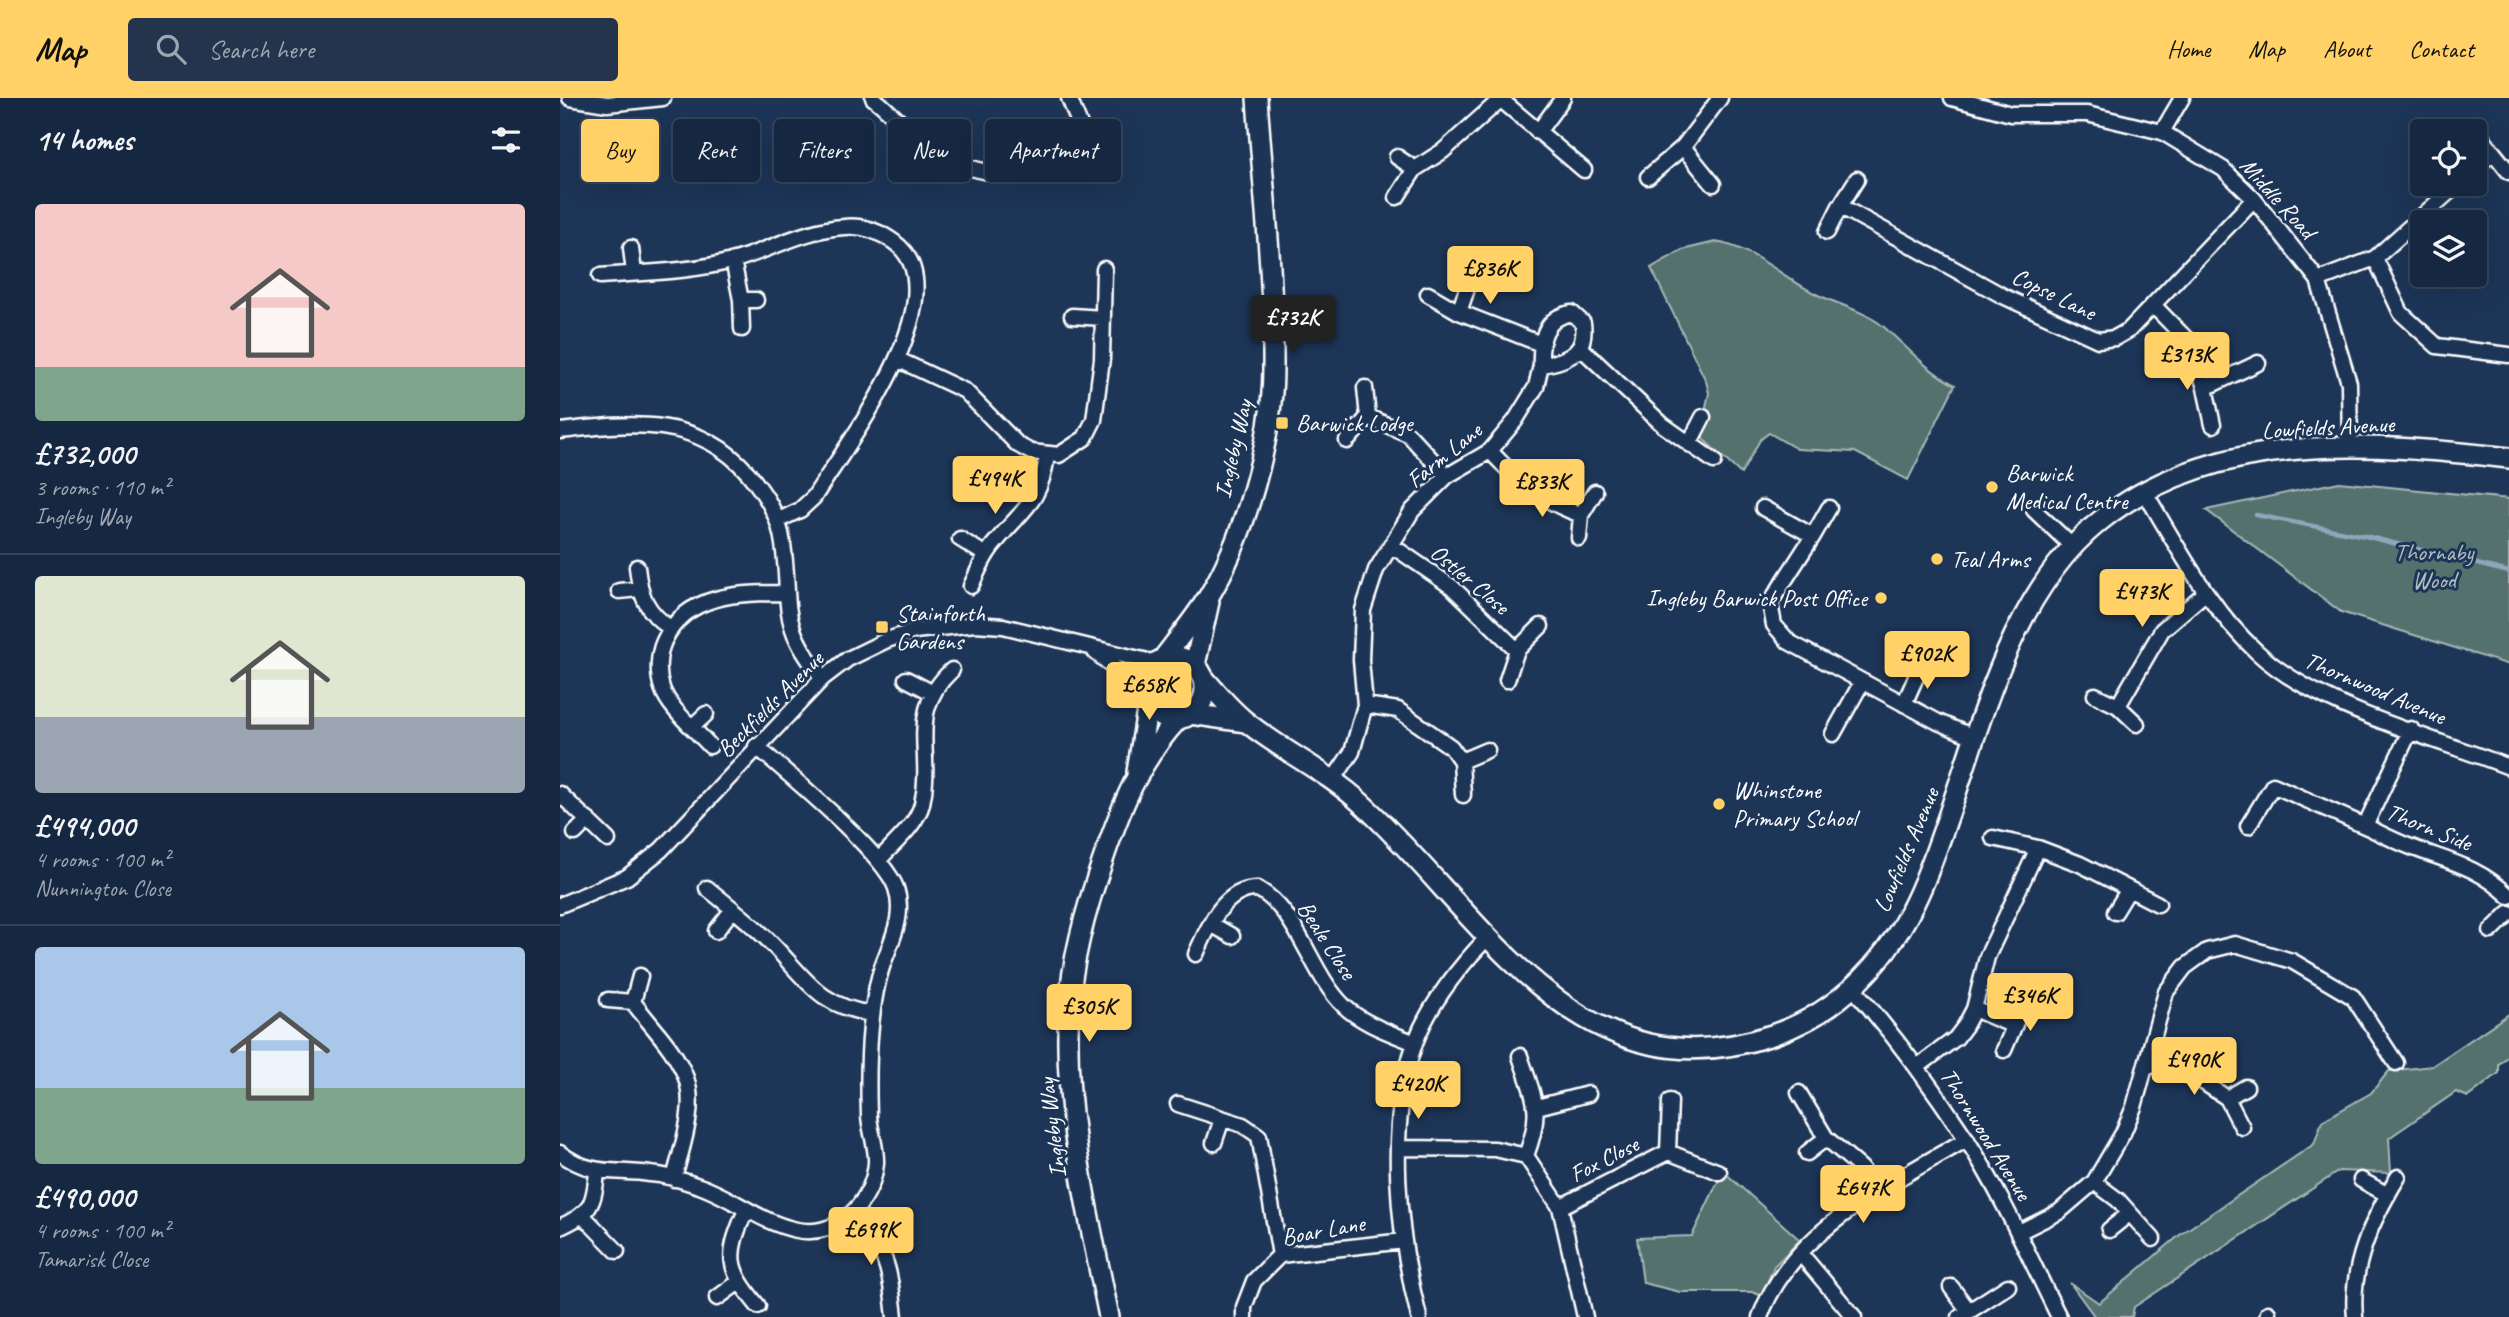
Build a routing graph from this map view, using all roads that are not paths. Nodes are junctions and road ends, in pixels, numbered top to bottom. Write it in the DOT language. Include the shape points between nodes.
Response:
graph roads {
  1 [pos="663,98"];
  2 [pos="873,98"];
  3 [pos="1069,98"];
  4 [pos="1257,98"];
  5 [pos="1563,98"];
  6 [pos="1720,98"];
  7 [pos="1952,98"];
  8 [pos="2182,98"];
  9 [pos="579,99"];
  10 [pos="1500,99"];
  11 [pos="1538,132"];
  12 [pos="2162,132"];
  13 [pos="2487,144"];
  14 [pos="1683,147"];
  15 [pos="2493,152"];
  16 [pos="1396,157"];
  17 [pos="2487,157"];
  18 [pos="1415,169"];
  19 [pos="1584,170"];
  20 [pos="2509,172"];
  21 [pos="1648,177"];
  22 [pos="1857,178"];
  23 [pos="1713,184"];
  24 [pos="2445,196"];
  25 [pos="1397,197"];
  26 [pos="2254,199"];
  27 [pos="1840,206"];
  28 [pos="1827,232"];
  29 [pos="631,248"];
  30 [pos="2375,258"];
  31 [pos="733,260"];
  32 [pos="1104,269"];
  33 [pos="634,273"];
  34 [pos="600,276"];
  35 [pos="2318,280"];
  36 [pos="1468,286"];
  37 [pos="1427,295"];
  38 [pos="741,300"];
  39 [pos="756,300"];
  40 [pos="2152,305"];
  41 [pos="1459,312"];
  42 [pos="1072,316"];
  43 [pos="1102,318"];
  44 [pos="742,330"];
  45 [pos="1541,344"];
  46 [pos="1581,348"];
  47 [pos="2509,355"];
  48 [pos="899,359"];
  49 [pos="2258,363"];
  50 [pos="1541,365"];
  51 [pos="1365,388"];
  52 [pos="2205,388"];
  53 [pos="1368,417"];
  54 [pos="1703,417"];
  55 [pos="2213,425"];
  56 [pos="560,431"];
  57 [pos="1346,441"];
  58 [pos="1689,444"];
  59 [pos="2350,447"];
  60 [pos="1490,451"];
  61 [pos="1047,456"];
  62 [pos="2509,458"];
  63 [pos="1714,461"];
  64 [pos="1447,476"];
  65 [pos="2144,491"];
  66 [pos="1595,492"];
  67 [pos="1763,508"];
  68 [pos="1829,508"];
  69 [pos="2035,510"];
  70 [pos="1581,515"];
  71 [pos="779,520"];
  72 [pos="1813,536"];
  73 [pos="1579,538"];
  74 [pos="960,539"];
  75 [pos="1391,545"];
  76 [pos="2072,546"];
  77 [pos="986,555"];
  78 [pos="637,567"];
  79 [pos="971,586"];
  80 [pos="639,589"];
  81 [pos="619,591"];
  82 [pos="785,593"];
  83 [pos="2205,593"];
  84 [pos="1210,594"];
  85 [pos="1541,626"];
  86 [pos="670,628"];
  87 [pos="1090,648"];
  88 [pos="1517,650"];
  89 [pos="1159,661"];
  90 [pos="1921,666"];
  91 [pos="952,670"];
  92 [pos="1199,671"];
  93 [pos="823,678"];
  94 [pos="906,679"];
  95 [pos="1507,680"];
  96 [pos="1862,682"];
  97 [pos="931,692"];
  98 [pos="2095,695"];
  99 [pos="1145,697"];
  100 [pos="1904,704"];
  101 [pos="1365,705"];
  102 [pos="2118,706"];
  103 [pos="706,714"];
  104 [pos="1185,716"];
  105 [pos="1246,722"];
  106 [pos="2137,724"];
  107 [pos="692,727"];
  108 [pos="2411,729"];
  109 [pos="1833,734"];
  110 [pos="1976,738"];
  111 [pos="709,746"];
  112 [pos="756,746"];
  113 [pos="1487,750"];
  114 [pos="1461,761"];
  115 [pos="2509,767"];
  116 [pos="1136,773"];
  117 [pos="1333,780"];
  118 [pos="560,794"];
  119 [pos="1462,795"];
  120 [pos="588,820"];
  121 [pos="2248,826"];
  122 [pos="2365,826"];
  123 [pos="575,833"];
  124 [pos="1993,838"];
  125 [pos="608,840"];
  126 [pos="2038,848"];
  127 [pos="879,860"];
  128 [pos="707,888"];
  129 [pos="2129,889"];
  130 [pos="2509,896"];
  131 [pos="2158,904"];
  132 [pos="560,905"];
  133 [pos="733,909"];
  134 [pos="2115,912"];
  135 [pos="2509,913"];
  136 [pos="1211,924"];
  137 [pos="716,931"];
  138 [pos="2491,931"];
  139 [pos="1232,936"];
  140 [pos="1487,938"];
  141 [pos="1196,954"];
  142 [pos="640,976"];
  143 [pos="1853,988"];
  144 [pos="608,1000"];
  145 [pos="633,1002"];
  146 [pos="2024,1003"];
  147 [pos="1974,1009"];
  148 [pos="872,1014"];
  149 [pos="2014,1026"];
  150 [pos="1415,1043"];
  151 [pos="2004,1050"];
  152 [pos="1520,1056"];
  153 [pos="2147,1063"];
  154 [pos="2396,1063"];
  155 [pos="1917,1067"];
  156 [pos="2246,1087"];
  157 [pos="1799,1093"];
  158 [pos="1588,1094"];
  159 [pos="2227,1098"];
  160 [pos="1670,1101"];
  161 [pos="1178,1104"];
  162 [pos="1537,1107"];
  163 [pos="1222,1119"];
  164 [pos="2242,1127"];
  165 [pos="1826,1138"];
  166 [pos="1967,1139"];
  167 [pos="1214,1143"];
  168 [pos="1399,1148"];
  169 [pos="1668,1152"];
  170 [pos="560,1153"];
  171 [pos="1807,1153"];
  172 [pos="1526,1156"];
  173 [pos="597,1172"];
  174 [pos="1719,1172"];
  175 [pos="2398,1177"];
  176 [pos="674,1179"];
  177 [pos="2361,1180"];
  178 [pos="2094,1182"];
  179 [pos="1878,1192"];
  180 [pos="2388,1195"];
  181 [pos="1560,1207"];
  182 [pos="747,1210"];
  183 [pos="853,1213"];
  184 [pos="2129,1214"];
  185 [pos="583,1216"];
  186 [pos="560,1227"];
  187 [pos="2109,1230"];
  188 [pos="2019,1232"];
  189 [pos="2153,1239"];
  190 [pos="1404,1241"];
  191 [pos="617,1251"];
  192 [pos="1801,1254"];
  193 [pos="1280,1255"];
  194 [pos="739,1282"];
  195 [pos="2008,1286"];
  196 [pos="1951,1287"];
  197 [pos="718,1298"];
  198 [pos="758,1306"];
  199 [pos="1964,1314"];
  200 [pos="895,1317"];
  201 [pos="1109,1317"];
  202 [pos="1244,1317"];
  203 [pos="1419,1317"];
  204 [pos="1585,1317"];
  205 [pos="1760,1317"];
  206 [pos="1854,1317"];
  207 [pos="2059,1317"];
  208 [pos="2356,1317"];
  1 -- 9 [label="street" via="607,104"];
  2 -- 3 [label="street" via="941,156 1002,174 1042,172 1075,161 1086,140"];
  4 -- 84 [label="street, Ingleby Way" via="1273,369 1254,484"];
  5 -- 11 [label="street"];
  6 -- 14 [label="street"];
  7 -- 12 [label="street, Middle Road" via="2011,114 2087,114"];
  8 -- 12 [label="street"];
  10 -- 11 [label="street"];
  10 -- 18 [label="street" via="1443,151"];
  11 -- 19 [label="street"];
  12 -- 26 [label="street, Middle Road" via="2223,169"];
  13 -- 15 [label="street"];
  14 -- 21 [label="street"];
  14 -- 23 [label="street"];
  15 -- 17 [label="street"];
  15 -- 20 [label="street"];
  16 -- 18 [label="street"];
  18 -- 25 [label="street"];
  22 -- 27 [label="street"];
  24 -- 30 [label="street"];
  26 -- 35 [label="street, Middle Road"];
  26 -- 40 [label="street, Copse Lane"];
  27 -- 28 [label="street"];
  27 -- 40 [label="street, Copse Lane" via="2003,296 2098,340 2129,330"];
  29 -- 33 [label="street"];
  30 -- 35 [label="street"];
  30 -- 47 [label="street" via="2401,313 2437,346"];
  31 -- 33 [label="street"];
  31 -- 38 [label="street"];
  31 -- 48 [label="street" via="834,228 859,227 884,236 906,253 914,276 913,307"];
  32 -- 43 [label="street"];
  33 -- 34 [label="street"];
  35 -- 59 [label="street, Middle Road" via="2349,383"];
  36 -- 41 [label="street"];
  37 -- 41 [label="street"];
  38 -- 39 [label="street"];
  38 -- 44 [label="street"];
  40 -- 52 [label="street" via="2193,346"];
  41 -- 45 [label="street"];
  42 -- 43 [label="street"];
  43 -- 61 [label="street" via="1094,420 1085,438 1059,455"];
  45 -- 46 [label="street" via="1548,325 1559,315 1572,313 1583,323"];
  45 -- 50 [label="street, Farm Lane"];
  46 -- 50 [label="street" via="1559,362"];
  46 -- 58 [label="street"];
  48 -- 61 [label="street" via="959,387 1018,445"];
  48 -- 71 [label="street" via="814,497"];
  49 -- 52 [label="street"];
  50 -- 60 [label="street, Farm Lane" via="1536,387"];
  51 -- 53 [label="street"];
  52 -- 55 [label="street"];
  53 -- 57 [label="street"];
  53 -- 64 [label="street" via="1408,434"];
  54 -- 58 [label="street"];
  56 -- 71 [label="street" via="641,424 701,436 742,467"];
  58 -- 63 [label="street"];
  59 -- 62 [label="street, Lowfields Avenue" via="2398,446"];
  59 -- 65 [label="street, Lowfields Avenue" via="2224,460"];
  60 -- 64 [label="street, Farm Lane"];
  60 -- 70 [label="street" via="1519,482 1550,504"];
  61 -- 77 [label="street" via="1034,502"];
  64 -- 75 [label="street, Farm Lane" via="1412,510"];
  65 -- 76 [label="street, Lowfields Avenue" via="2104,517"];
  65 -- 83 [label="street, Thornwood Avenue"];
  66 -- 70 [label="street"];
  67 -- 72 [label="street"];
  68 -- 72 [label="street"];
  69 -- 76 [label="street"];
  70 -- 73 [label="street"];
  71 -- 82 [label="street"];
  72 -- 96 [label="street" via="1770,603 1774,625 1801,650"];
  74 -- 77 [label="street"];
  75 -- 88 [label="street, Ostler Close" via="1452,587"];
  75 -- 101 [label="street, Farm Lane" via="1376,570 1363,610"];
  76 -- 110 [label="street, Lowfields Avenue" via="2028,605"];
  77 -- 79 [label="street"];
  78 -- 80 [label="street"];
  80 -- 81 [label="street"];
  80 -- 86 [label="street" via="646,607"];
  82 -- 86 [label="street" via="735,594 710,600 683,614"];
  82 -- 93 [label="street" via="793,632"];
  83 -- 102 [label="street" via="2162,630"];
  83 -- 108 [label="street, Thornwood Avenue" via="2279,670 2318,692"];
  84 -- 89 [label="street, Ingleby Way"];
  84 -- 92 [label="street, Ingleby Way"];
  85 -- 88 [label="street, Ostler Close"];
  86 -- 107 [label="street" via="659,654 662,688"];
  87 -- 89 [label="street, Beckfields Avenue"];
  87 -- 93 [label="street, Beckfields Avenue" via="1003,626 940,626 887,640 848,659"];
  87 -- 99 [label="street, Beckfields Avenue"];
  88 -- 95 [label="street, Ostler Close"];
  89 -- 92 [label="street" via="1185,659"];
  89 -- 99 [label="street" via="1144,680"];
  90 -- 100 [label="street"];
  91 -- 97 [label="street"];
  92 -- 104 [label="street" via="1203,697"];
  92 -- 105 [label="street, Lowfields Avenue"];
  93 -- 112 [label="street, Beckfields Avenue"];
  94 -- 97 [label="street"];
  96 -- 100 [label="street"];
  96 -- 109 [label="street"];
  97 -- 127 [label="street" via="922,804 915,821"];
  98 -- 102 [label="street"];
  99 -- 104 [label="street" via="1167,718"];
  99 -- 116 [label="street, Ingleby Way"];
  100 -- 110 [label="street"];
  101 -- 114 [label="street" via="1398,710 1451,747"];
  101 -- 117 [label="street, Farm Lane" via="1352,752"];
  102 -- 106 [label="street"];
  103 -- 107 [label="street"];
  104 -- 105 [label="street, Lowfields Avenue"];
  104 -- 116 [label="street, Ingleby Way"];
  105 -- 117 [label="street, Lowfields Avenue"];
  107 -- 111 [label="street"];
  108 -- 115 [label="street, Thornwood Avenue"];
  108 -- 122 [label="street, Thorn Side"];
  110 -- 143 [label="street, Lowfields Avenue" via="1917,897 1885,952"];
  112 -- 127 [label="street"];
  112 -- 132 [label="street, Beckfields Avenue" via="661,850 626,877"];
  113 -- 114 [label="street"];
  114 -- 119 [label="street"];
  116 -- 201 [label="street, Ingleby Way" via="1093,889 1069,1006 1069,1083 1077,1154"];
  117 -- 140 [label="street, Lowfields Avenue" via="1362,803"];
  118 -- 120 [label="street"];
  120 -- 123 [label="street"];
  120 -- 125 [label="street"];
  121 -- 122 [label="street, Thorn Side" via="2273,785"];
  122 -- 130 [label="street, Thorn Side" via="2463,864 2491,879"];
  124 -- 126 [label="street"];
  126 -- 129 [label="street"];
  126 -- 147 [label="street" via="1987,957"];
  127 -- 148 [label="street" via="895,887 899,918"];
  128 -- 133 [label="street"];
  129 -- 131 [label="street"];
  129 -- 134 [label="street"];
  133 -- 137 [label="street"];
  133 -- 148 [label="street" via="813,990 841,1008"];
  135 -- 138 [label="street"];
  136 -- 139 [label="street"];
  136 -- 141 [label="street, Beale Close"];
  136 -- 150 [label="street, Beale Close" via="1238,891 1258,889 1268,895 1345,1006 1364,1021"];
  140 -- 143 [label="street, Lowfields Avenue" via="1525,976 1583,1018 1611,1033 1672,1048 1737,1045 1788,1030"];
  140 -- 150 [label="street" via="1444,987"];
  142 -- 145 [label="street"];
  143 -- 155 [label="street, Thornwood Avenue"];
  144 -- 145 [label="street"];
  145 -- 176 [label="street" via="687,1079 689,1100"];
  146 -- 149 [label="street"];
  147 -- 149 [label="street"];
  147 -- 155 [label="street" via="1956,1038"];
  148 -- 183 [label="street" via="869,1117 876,1161 865,1198"];
  149 -- 151 [label="street"];
  150 -- 168 [label="street" via="1405,1084"];
  152 -- 162 [label="street"];
  153 -- 154 [label="street" via="2166,992 2185,967 2207,951 2235,944 2292,961 2353,997"];
  153 -- 159 [label="street" via="2190,1075"];
  153 -- 178 [label="street" via="2123,1133"];
  155 -- 166 [label="street, Thornwood Avenue"];
  156 -- 159 [label="street"];
  157 -- 165 [label="street"];
  158 -- 162 [label="street"];
  159 -- 164 [label="street"];
  160 -- 169 [label="street, Fox Close"];
  161 -- 163 [label="street"];
  162 -- 172 [label="street" via="1538,1119"];
  163 -- 167 [label="street"];
  163 -- 193 [label="street" via="1253,1129 1259,1136"];
  165 -- 171 [label="street"];
  165 -- 179 [label="street" via="1861,1168"];
  166 -- 179 [label="street"];
  166 -- 188 [label="street, Thornwood Avenue"];
  168 -- 172 [label="street" via="1495,1149"];
  168 -- 190 [label="street"];
  169 -- 174 [label="street, Fox Close"];
  169 -- 181 [label="street, Fox Close"];
  170 -- 173 [label="street"];
  172 -- 181 [label="street"];
  173 -- 176 [label="street"];
  173 -- 185 [label="street" via="592,1201"];
  175 -- 180 [label="street"];
  176 -- 182 [label="street" via="716,1192"];
  177 -- 180 [label="street"];
  178 -- 184 [label="street"];
  178 -- 188 [label="street" via="2059,1212"];
  179 -- 192 [label="street" via="1809,1242"];
  180 -- 208 [label="street" via="2357,1263"];
  181 -- 204 [label="street"];
  182 -- 183 [label="street" via="810,1231 836,1225"];
  182 -- 194 [label="street" via="730,1259"];
  183 -- 200 [label="street" via="887,1260"];
  184 -- 187 [label="street"];
  184 -- 189 [label="street"];
  185 -- 186 [label="street"];
  185 -- 191 [label="street"];
  188 -- 207 [label="street, Thornwood Avenue"];
  190 -- 193 [label="street, Boar Lane"];
  190 -- 203 [label="street"];
  192 -- 205 [label="street" via="1779,1275"];
  192 -- 206 [label="street"];
  193 -- 202 [label="street, Boar Lane" via="1254,1281"];
  194 -- 197 [label="street"];
  194 -- 198 [label="street"];
  195 -- 199 [label="street"];
  196 -- 199 [label="street"];
}
